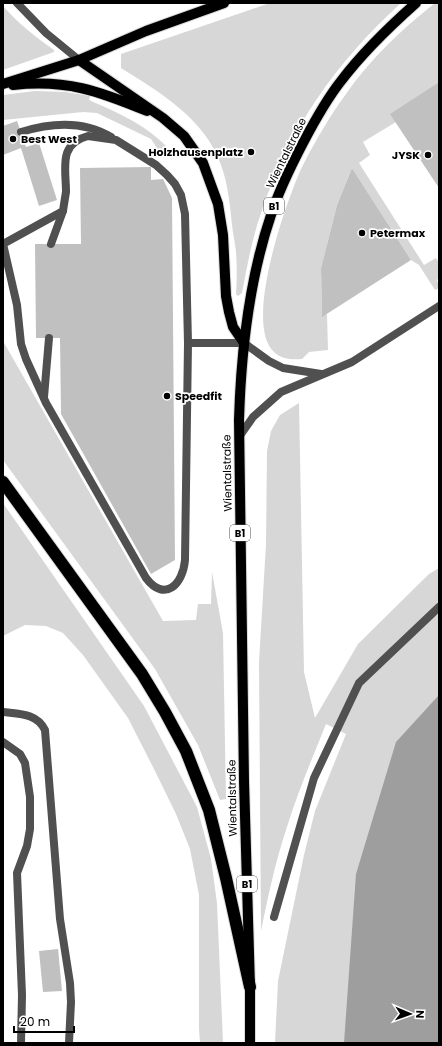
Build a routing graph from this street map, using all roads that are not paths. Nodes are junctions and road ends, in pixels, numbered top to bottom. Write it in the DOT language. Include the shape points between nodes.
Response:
graph roads {
  1 [pos="17,3"];
  2 [pos="224,3"];
  3 [pos="416,3"];
  4 [pos="79,60"];
  5 [pos="3,85"];
  6 [pos="163,118"];
  7 [pos="20,132"];
  8 [pos="116,140"];
  9 [pos="63,211"];
  10 [pos="3,244"];
  11 [pos="51,244"];
  12 [pos="439,306"];
  13 [pos="49,338"];
  14 [pos="188,343"];
  15 [pos="244,343"];
  16 [pos="322,374"];
  17 [pos="44,398"];
  18 [pos="239,437"];
  19 [pos="3,482"];
  20 [pos="439,607"];
  21 [pos="3,712"];
  22 [pos="3,742"];
  23 [pos="274,917"];
  24 [pos="250,986"];
  25 [pos="22,1043"];
  26 [pos="69,1043"];
  27 [pos="250,1043"];
  1 -- 4 [label="street" via="46,33"];
  2 -- 4 [label="main road" via="146,31"];
  3 -- 15 [label="main road, Wientalstraße / B1" via="389,27 340,82 313,123 290,167 271,215 250,300"];
  4 -- 5 [label="main road"];
  4 -- 6 [label="main road"];
  5 -- 6 [label="main road" via="52,83 75,86 120,100"];
  6 -- 15 [label="main road" via="184,136 203,163 215,193 223,235 229,312 233,327"];
  7 -- 8 [label="street" via="38,127 71,125 99,130"];
  8 -- 9 [label="street" via="88,136 78,139 69,148 65,161 66,192"];
  8 -- 14 [label="street" via="156,165 175,184 181,195 184,214"];
  9 -- 10 [label="street"];
  9 -- 11 [label="street"];
  10 -- 17 [label="street" via="18,305 23,352"];
  12 -- 16 [label="street" via="352,362"];
  13 -- 17 [label="street"];
  14 -- 15 [label="street"];
  14 -- 17 [label="street" via="185,560 184,573 171,588 156,588 146,578"];
  15 -- 16 [label="street" via="283,368"];
  15 -- 18 [label="main road, Wientalstraße / B1" via="240,380"];
  16 -- 18 [label="street" via="281,392 253,417"];
  18 -- 24 [label="main road, Wientalstraße / B1"];
  19 -- 24 [label="highway" via="142,674 186,751 209,810"];
  20 -- 23 [label="street" via="359,684 314,778"];
  21 -- 26 [label="street" via="29,716 42,723 44,730 60,919 71,1002"];
  22 -- 25 [label="street" via="20,754 25,763 30,797 30,829 17,873"];
  24 -- 27 [label="main road, Wientalstraße / B1"];
}
